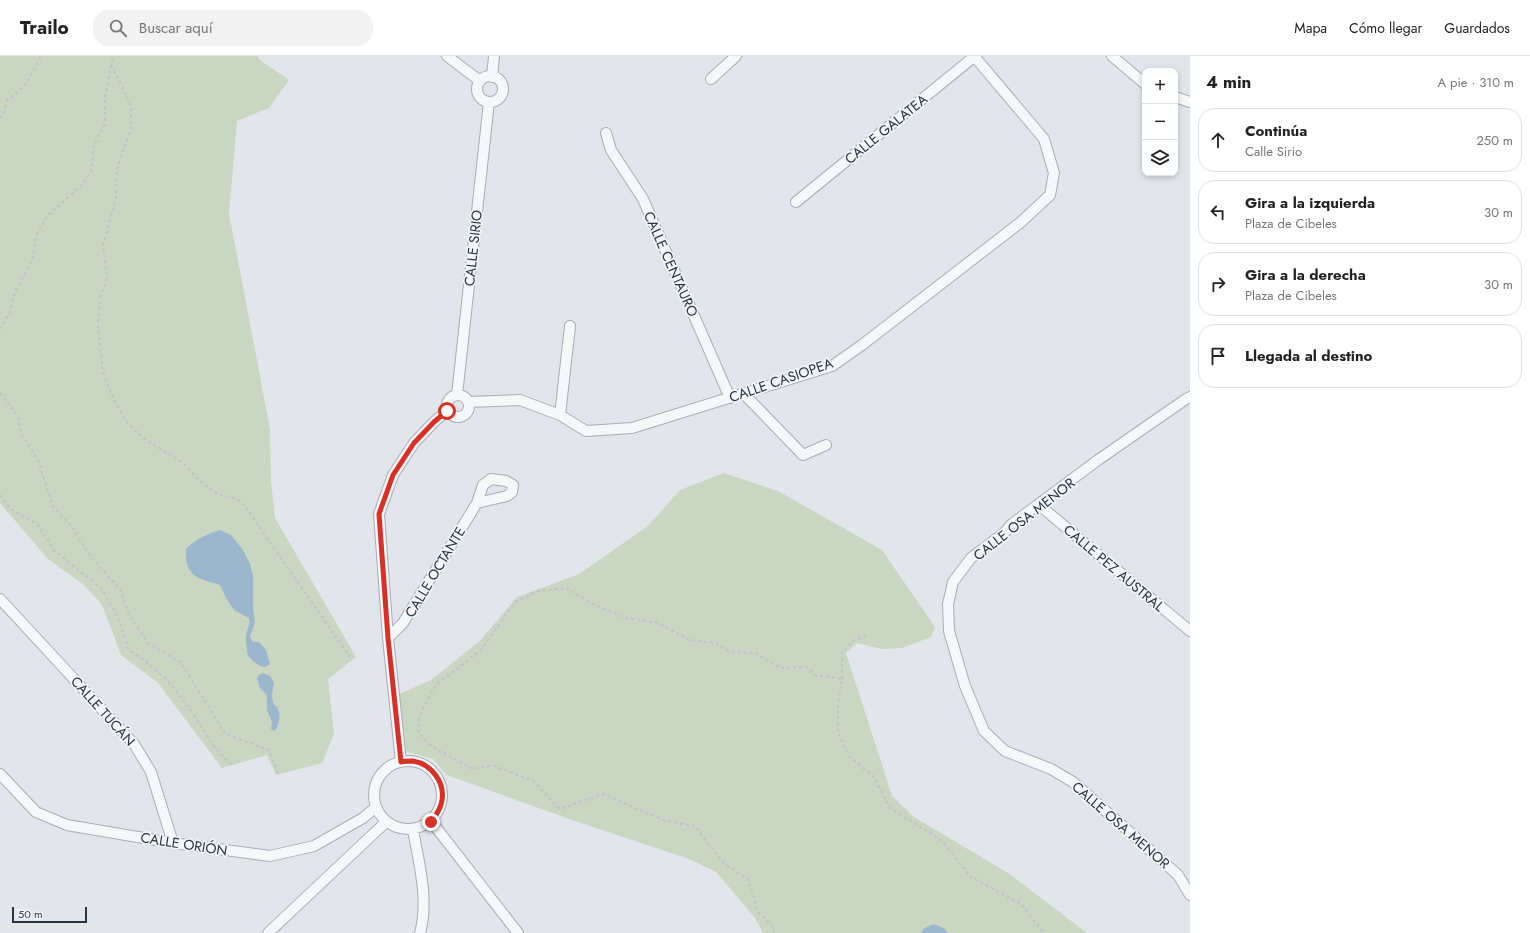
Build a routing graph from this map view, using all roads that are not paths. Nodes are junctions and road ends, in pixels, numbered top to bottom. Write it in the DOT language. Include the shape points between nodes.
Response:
graph roads {
  1 [pos="447,56"];
  2 [pos="494,56"];
  3 [pos="736,56"];
  4 [pos="974,56"];
  5 [pos="1112,56"];
  6 [pos="492,76"];
  7 [pos="711,79"];
  8 [pos="480,81"];
  9 [pos="1142,81"];
  10 [pos="1178,98"];
  11 [pos="489,102"];
  12 [pos="1190,102"];
  13 [pos="606,133"];
  14 [pos="796,202"];
  15 [pos="570,326"];
  16 [pos="744,394"];
  17 [pos="457,395"];
  18 [pos="1190,397"];
  19 [pos="730,398"];
  20 [pos="468,402"];
  21 [pos="447,411"];
  22 [pos="560,414"];
  23 [pos="826,445"];
  24 [pos="477,503"];
  25 [pos="1039,506"];
  26 [pos="0,599"];
  27 [pos="1190,631"];
  28 [pos="388,638"];
  29 [pos="401,762"];
  30 [pos="0,774"];
  31 [pos="376,807"];
  32 [pos="386,822"];
  33 [pos="431,822"];
  34 [pos="413,830"];
  35 [pos="173,843"];
  36 [pos="1190,895"];
  37 [pos="268,933"];
  38 [pos="420,933"];
  39 [pos="518,933"];
  1 -- 8 [label="street"];
  2 -- 6 [label="street"];
  3 -- 7 [label="street"];
  4 -- 14 [label="street, CALLE GALATEA"];
  4 -- 16 [label="street, CALLE CASIOPEA" via="1044,139 1054,173 1050,195 1021,222 832,366"];
  5 -- 9 [label="street"];
  6 -- 8 [label="street"];
  6 -- 11 [label="street" via="502,84 503,91 496,101"];
  8 -- 11 [label="street" via="480,97"];
  10 -- 12 [label="street"];
  11 -- 17 [label="street, CALLE SIRIO"];
  13 -- 19 [label="street, CALLE CENTAURO" via="611,150 643,199"];
  15 -- 22 [label="street"];
  16 -- 19 [label="street, CALLE CASIOPEA"];
  16 -- 23 [label="street" via="803,455"];
  17 -- 20 [label="street" via="466,398"];
  17 -- 21 [label="street" via="449,398"];
  18 -- 25 [label="street, CALLE OSA MENOR" via="1098,460"];
  19 -- 22 [label="street, CALLE CASIOPEA" via="632,428 586,431"];
  20 -- 21 [label="street" via="469,410 463,417 454,417"];
  20 -- 22 [label="street, CALLE CASIOPEA" via="520,400"];
  21 -- 28 [label="street" via="414,443 393,475 379,514"];
  24 -- 28 [label="street, CALLE OCTANTE" via="404,623"];
  25 -- 27 [label="street, CALLE PEZ AUSTRAL"];
  25 -- 36 [label="street, CALLE OSA MENOR" via="1012,524 971,558 954,582 948,604 949,631 965,686 984,730 1005,751 1051,769 1073,782 1178,875"];
  26 -- 35 [label="street, CALLE TUCÁN" via="134,744 151,772"];
  28 -- 29 [label="street"];
  29 -- 31 [label="street" via="390,766 381,774 374,796"];
  29 -- 33 [label="street" via="414,761 436,774 443,799 439,811"];
  30 -- 35 [label="street, CALLE ORIÓN" via="36,812 67,825"];
  31 -- 32 [label="street"];
  31 -- 35 [label="street, CALLE ORIÓN" via="363,818 314,846 270,856"];
  32 -- 34 [label="street" via="399,828"];
  32 -- 37 [label="street"];
  33 -- 34 [label="street"];
  33 -- 39 [label="street"];
  34 -- 38 [label="street" via="422,888 423,917"];
}
